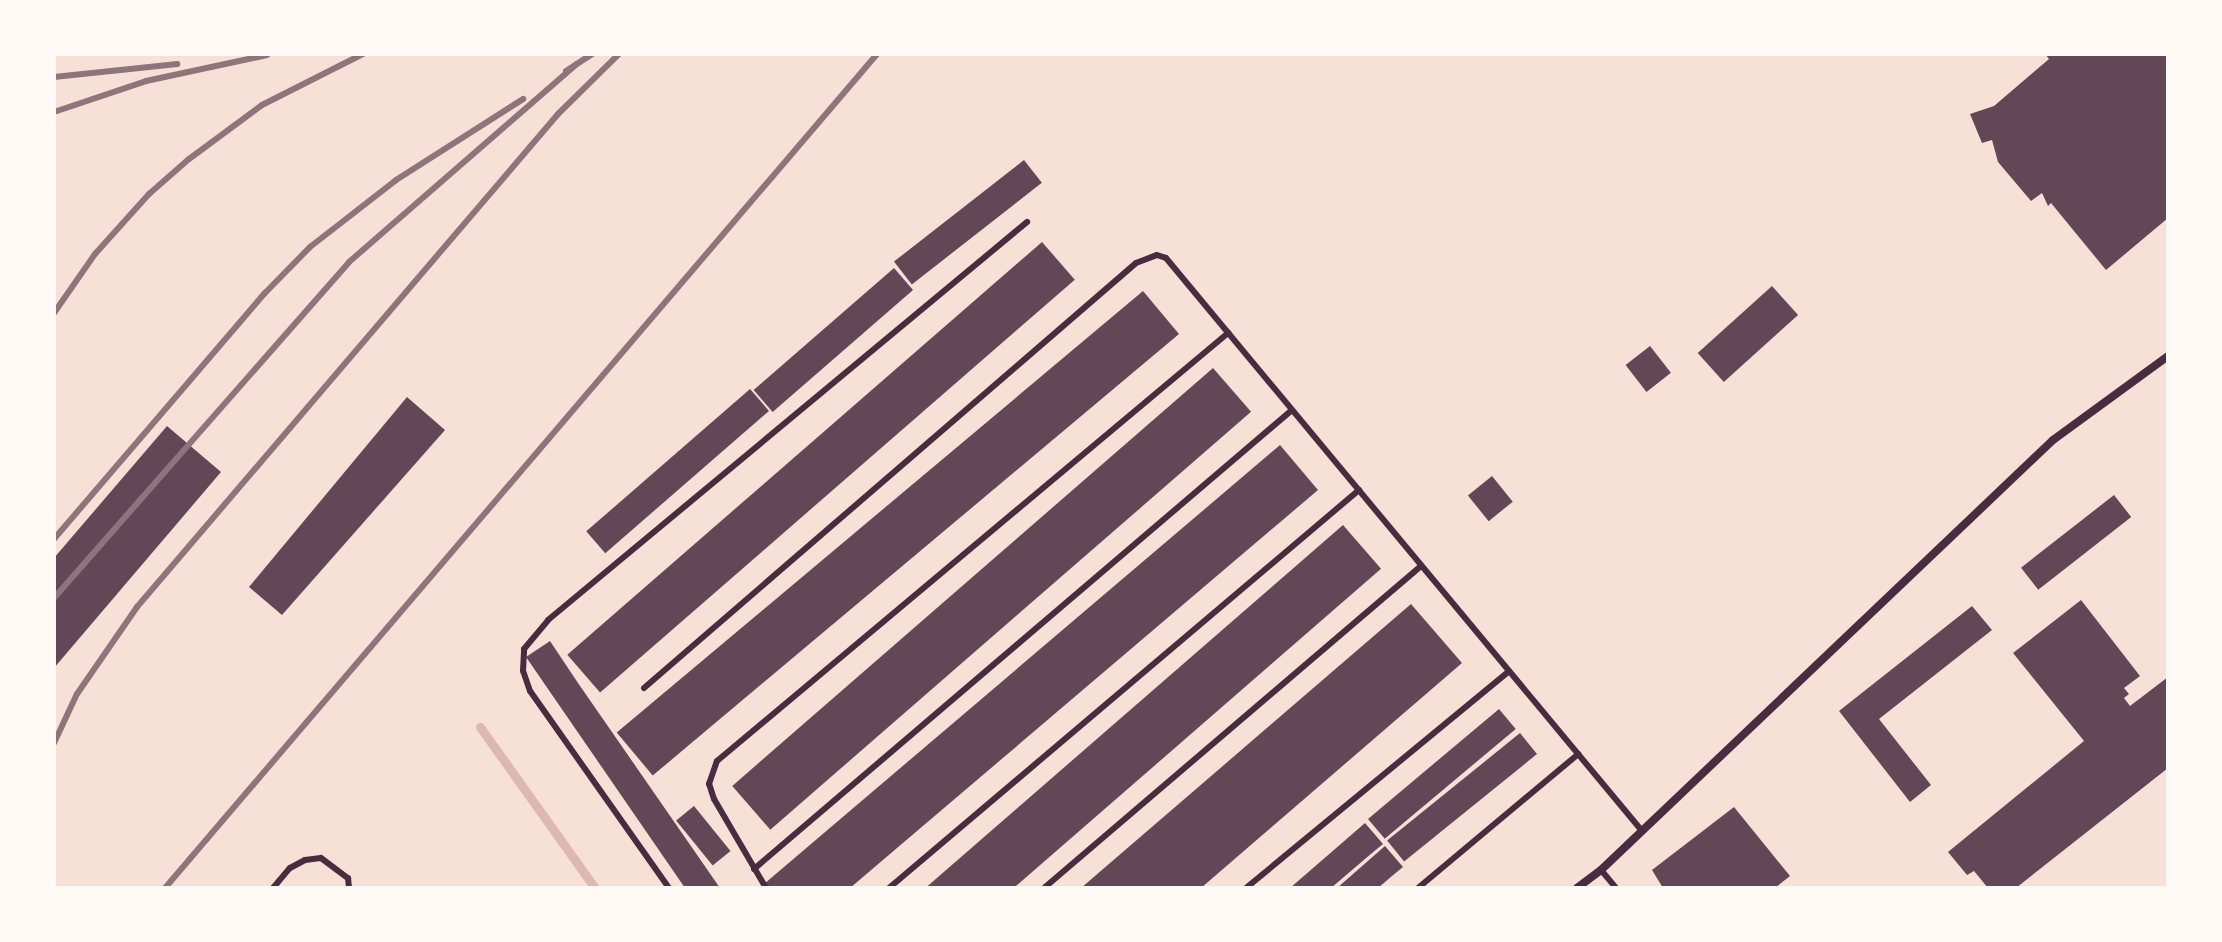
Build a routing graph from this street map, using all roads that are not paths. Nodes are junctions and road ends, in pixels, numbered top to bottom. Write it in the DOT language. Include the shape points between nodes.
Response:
graph roads {
  1 [pos="1027,222"];
  2 [pos="1228,333"];
  3 [pos="2168,356"];
  4 [pos="1292,410"];
  5 [pos="1359,490"];
  6 [pos="1421,566"];
  7 [pos="1509,671"];
  8 [pos="644,688"];
  9 [pos="1578,754"];
  10 [pos="1642,831"];
  11 [pos="754,869"];
  12 [pos="1601,870"];
  13 [pos="273,888"];
  14 [pos="349,888"];
  15 [pos="669,888"];
  16 [pos="766,888"];
  17 [pos="889,888"];
  18 [pos="1044,888"];
  19 [pos="1246,888"];
  20 [pos="1418,888"];
  21 [pos="1577,888"];
  22 [pos="1616,888"];
  1 -- 15 [label="lane" via="548,620 524,649 523,671 530,691"];
  2 -- 4 [label="lane"];
  2 -- 8 [label="lane" via="1166,258 1148,256"];
  2 -- 11 [label="lane" via="717,761 709,784"];
  3 -- 10 [label="street" via="2053,440"];
  4 -- 5 [label="lane"];
  4 -- 11 [label="lane"];
  5 -- 6 [label="lane"];
  5 -- 17 [label="lane"];
  6 -- 7 [label="lane"];
  6 -- 18 [label="lane"];
  7 -- 9 [label="lane"];
  7 -- 19 [label="lane"];
  9 -- 10 [label="lane"];
  9 -- 20 [label="lane"];
  10 -- 12 [label="street"];
  11 -- 16 [label="lane"];
  12 -- 21 [label="street"];
  12 -- 22 [label="lane"];
  13 -- 14 [label="lane" via="290,868 321,858 348,878"];
}
